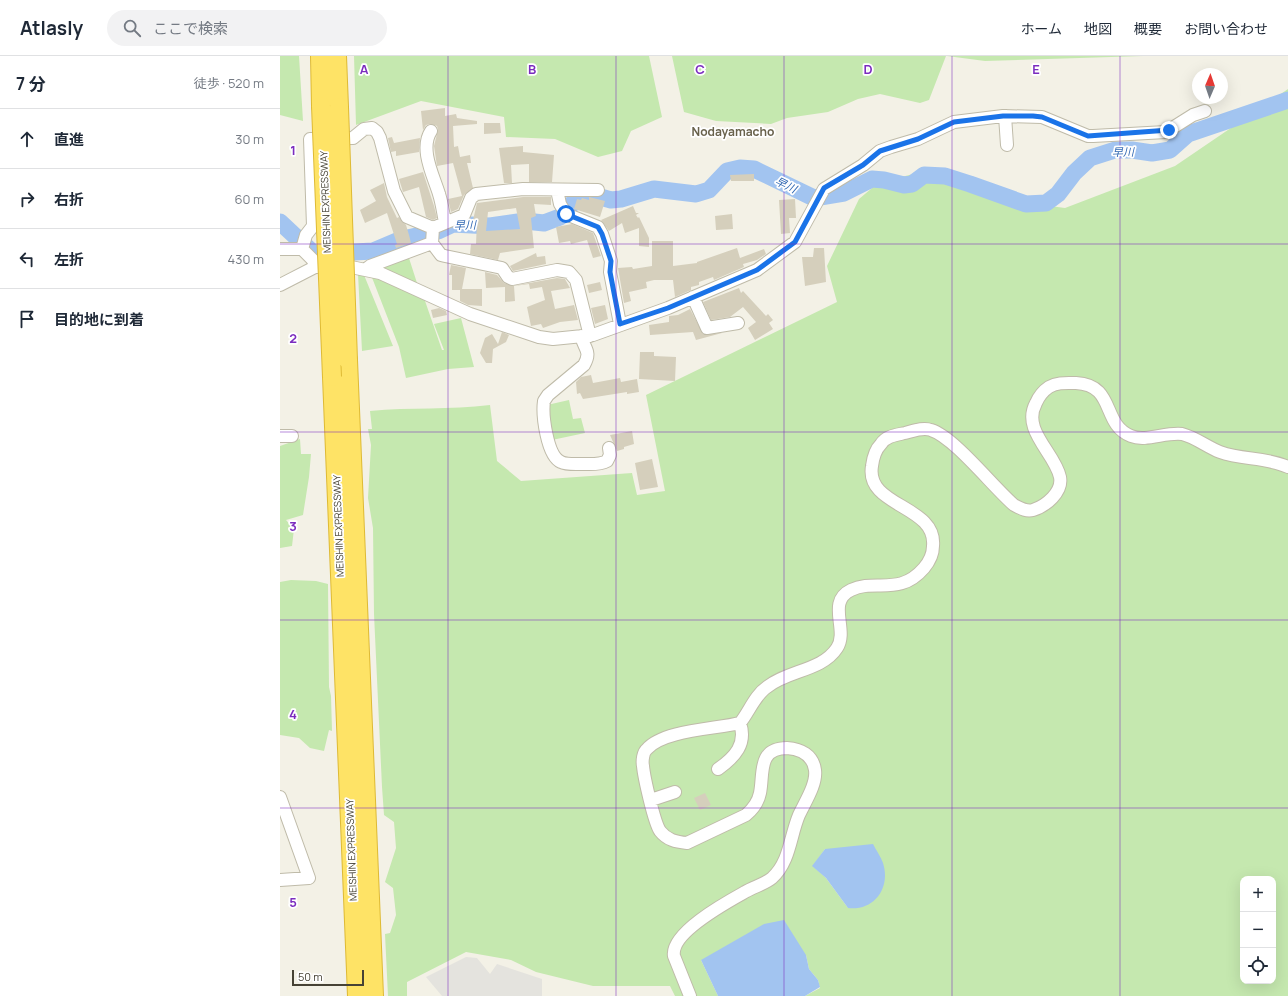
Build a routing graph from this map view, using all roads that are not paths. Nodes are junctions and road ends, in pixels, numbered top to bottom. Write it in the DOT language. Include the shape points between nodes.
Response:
graph roads {
  1 [pos="320,56"];
  2 [pos="336,56"];
  3 [pos="330,107"];
  4 [pos="1205,111"];
  5 [pos="1005,116"];
  6 [pos="430,131"];
  7 [pos="1007,145"];
  8 [pos="557,190"];
  9 [pos="598,190"];
  10 [pos="445,222"];
  11 [pos="433,233"];
  12 [pos="303,245"];
  13 [pos="280,249"];
  14 [pos="315,267"];
  15 [pos="366,269"];
  16 [pos="280,285"];
  17 [pos="693,297"];
  18 [pos="738,323"];
  19 [pos="620,324"];
  20 [pos="586,336"];
  21 [pos="609,448"];
  22 [pos="1288,467"];
  23 [pos="740,723"];
  24 [pos="718,769"];
  25 [pos="675,792"];
  26 [pos="280,797"];
  27 [pos="651,800"];
  28 [pos="285,823"];
  29 [pos="280,880"];
  30 [pos="358,996"];
  31 [pos="374,996"];
  32 [pos="690,996"];
  1 -- 3 [label="highway, MEISHIN EXPRESSWAY"];
  2 -- 3 [label="highway, MEISHIN EXPRESSWAY"];
  3 -- 30 [label="highway, MEISHIN EXPRESSWAY, bridge" via="332,377"];
  3 -- 31 [label="highway, MEISHIN EXPRESSWAY, bridge" via="348,360"];
  4 -- 5 [label="street" via="1166,132 1093,136 1042,117"];
  5 -- 7 [label="street"];
  5 -- 17 [label="street" via="964,120 880,151 820,195 795,242 776,257 757,270"];
  6 -- 10 [label="street" via="426,141 429,163"];
  8 -- 9 [label="street"];
  8 -- 10 [label="street" via="523,189 476,194 471,198 464,215"];
  8 -- 19 [label="street" via="564,212 598,227 602,234 611,261 610,272"];
  10 -- 11 [label="street"];
  11 -- 12 [label="street" via="407,216 392,186 380,138 372,128 364,129 353,138 310,139 313,226"];
  11 -- 15 [label="street"];
  11 -- 20 [label="street" via="441,255 502,268 512,279 557,270 569,272 576,280"];
  12 -- 13 [label="street"];
  12 -- 14 [label="street" via="314,260"];
  14 -- 15 [label="street"];
  14 -- 16 [label="street"];
  15 -- 20 [label="street" via="470,314 539,337 552,339"];
  17 -- 18 [label="street" via="707,328"];
  17 -- 19 [label="street"];
  19 -- 20 [label="street" via="604,332"];
  20 -- 21 [label="street" via="587,359 584,365 544,401 550,450 554,458 561,462 602,464 610,455"];
  22 -- 23 [label="street" via="1263,459 1221,452 1182,434 1132,437 1118,428 1103,398 1088,384 1055,384 1044,390 1034,405 1034,426 1060,478 1060,485 1046,504 1032,510 1022,509 1014,504 938,433 922,429 892,436 882,442 876,451 872,476 876,487 886,496 913,513 930,528 933,544 930,558 924,568 912,578 896,585 862,586 844,595 838,612 838,647 822,662 767,686"];
  23 -- 24 [label="street" via="744,734 740,747 730,760"];
  23 -- 27 [label="street" via="668,737 646,748 642,766"];
  25 -- 27 [label="street"];
  26 -- 28 [label="street"];
  27 -- 32 [label="street" via="659,829 667,838 687,843 752,810 760,794 763,762 775,750 794,748 810,756 816,773 780,869 771,879 744,892 698,922 677,941 673,950 674,956"];
  28 -- 29 [label="street" via="309,878"];
}
